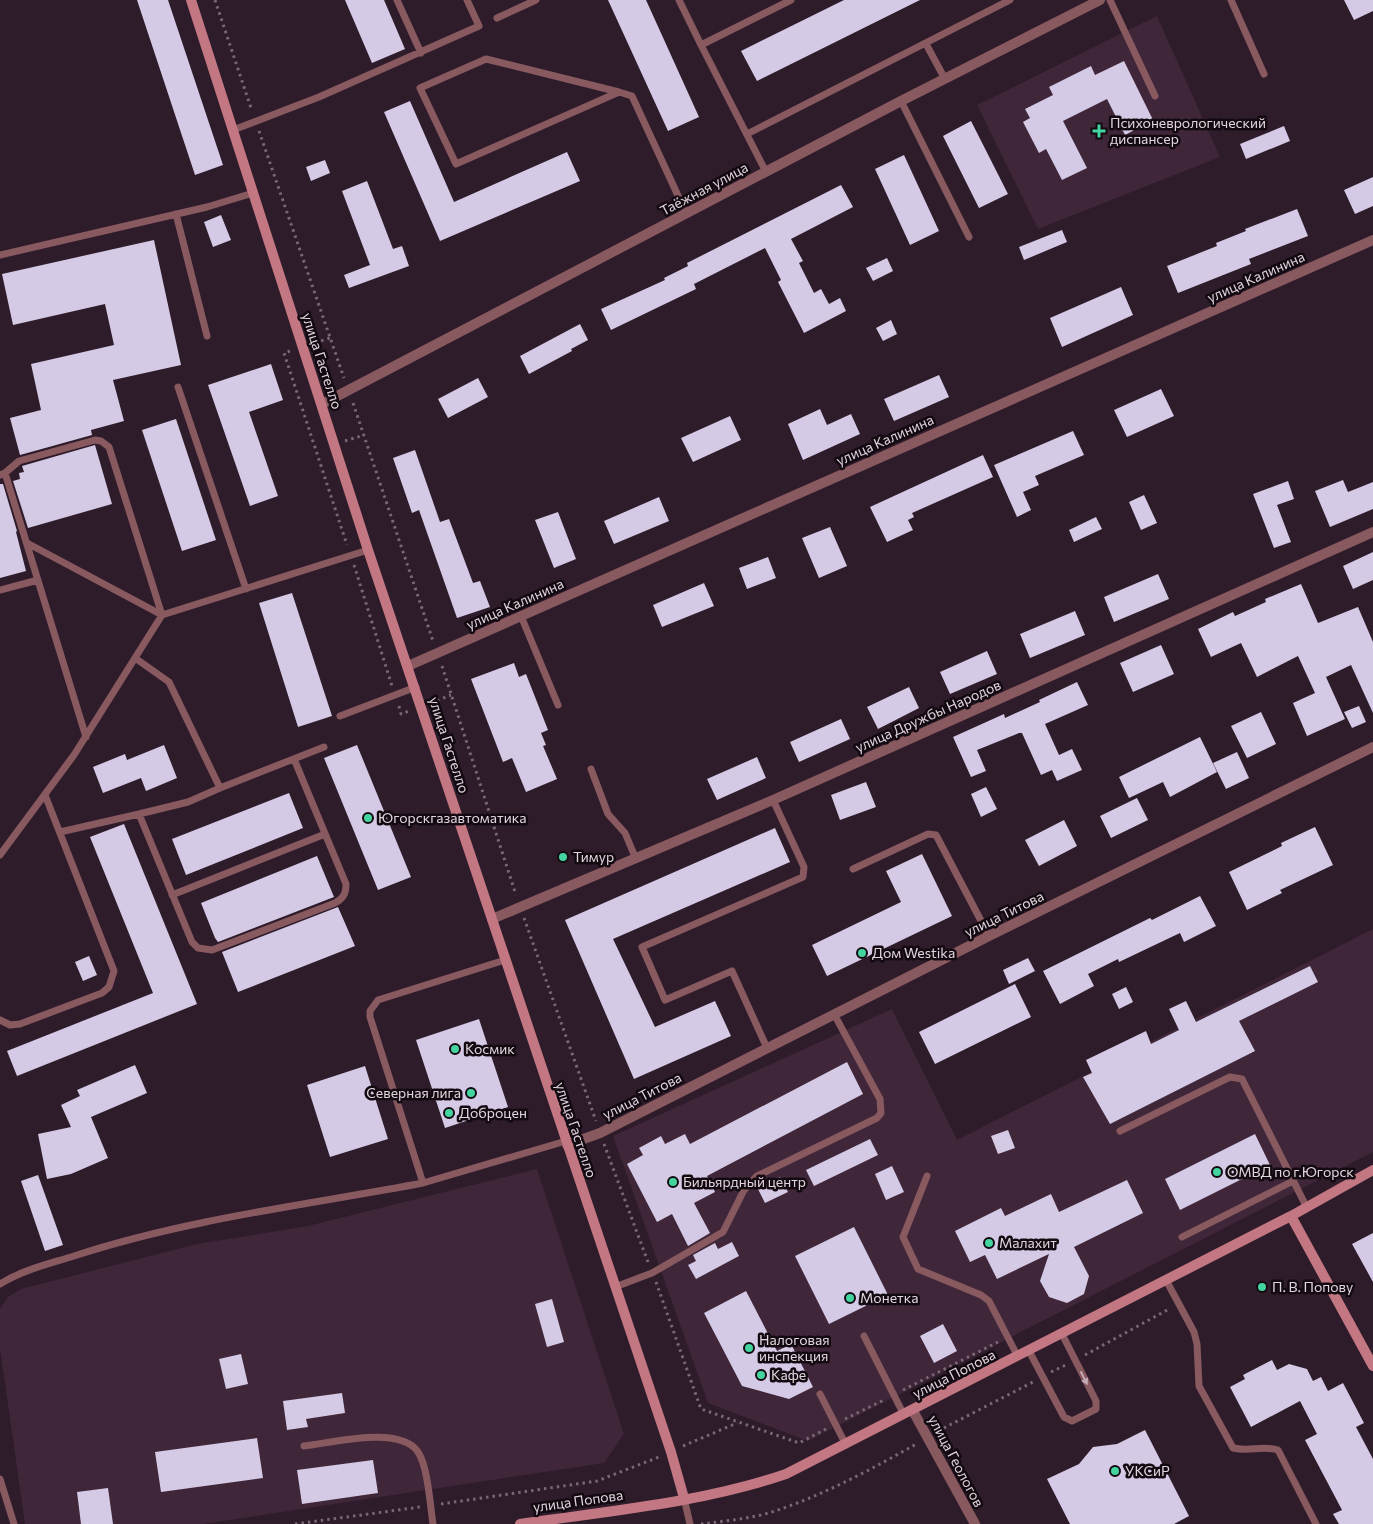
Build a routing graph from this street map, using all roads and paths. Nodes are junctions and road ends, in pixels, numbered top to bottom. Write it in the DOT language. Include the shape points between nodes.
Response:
graph roads {
  1 [pos="190,0"];
  2 [pos="215,0"];
  3 [pos="397,0"];
  4 [pos="467,0"];
  5 [pos="536,0"];
  6 [pos="679,0"];
  7 [pos="790,0"];
  8 [pos="1010,0"];
  9 [pos="1099,0"];
  10 [pos="1110,0"];
  11 [pos="1230,0"];
  12 [pos="497,18"];
  13 [pos="926,44"];
  14 [pos="701,45"];
  15 [pos="421,53"];
  16 [pos="1264,74"];
  17 [pos="945,79"];
  18 [pos="619,92"];
  19 [pos="1156,96"];
  20 [pos="901,101"];
  21 [pos="256,122"];
  22 [pos="233,130"];
  23 [pos="747,134"];
  24 [pos="766,172"];
  25 [pos="253,193"];
  26 [pos="686,213"];
  27 [pos="176,214"];
  28 [pos="969,237"];
  29 [pos="1373,240"];
  30 [pos="0,254"];
  31 [pos="207,336"];
  32 [pos="284,353"];
  33 [pos="178,387"];
  34 [pos="348,390"];
  35 [pos="322,404"];
  36 [pos="3,474"];
  37 [pos="1373,532"];
  38 [pos="27,543"];
  39 [pos="368,550"];
  40 [pos="350,556"];
  41 [pos="38,580"];
  42 [pos="246,589"];
  43 [pos="0,590"];
  44 [pos="162,615"];
  45 [pos="522,616"];
  46 [pos="437,653"];
  47 [pos="135,658"];
  48 [pos="408,666"];
  49 [pos="416,687"];
  50 [pos="395,695"];
  51 [pos="558,705"];
  52 [pos="401,714"];
  53 [pos="340,716"];
  54 [pos="86,737"];
  55 [pos="324,747"];
  56 [pos="1373,747"];
  57 [pos="294,759"];
  58 [pos="590,770"];
  59 [pos="220,788"];
  60 [pos="45,795"];
  61 [pos="773,800"];
  62 [pos="139,814"];
  63 [pos="60,832"];
  64 [pos="326,834"];
  65 [pos="0,855"];
  66 [pos="636,859"];
  67 [pos="853,869"];
  68 [pos="172,895"];
  69 [pos="520,908"];
  70 [pos="492,919"];
  71 [pos="988,936"];
  72 [pos="505,960"];
  73 [pos="834,1014"];
  74 [pos="0,1020"];
  75 [pos="767,1048"];
  76 [pos="1120,1131"];
  77 [pos="600,1134"];
  78 [pos="566,1143"];
  79 [pos="1373,1170"];
  80 [pos="927,1176"];
  81 [pos="1293,1181"];
  82 [pos="423,1183"];
  83 [pos="1306,1206"];
  84 [pos="1291,1216"];
  85 [pos="1182,1237"];
  86 [pos="652,1273"];
  87 [pos="1166,1280"];
  88 [pos="0,1284"];
  89 [pos="615,1287"];
  90 [pos="1062,1334"];
  91 [pos="864,1336"];
  92 [pos="1009,1340"];
  93 [pos="1029,1351"];
  94 [pos="1018,1357"];
  95 [pos="1373,1366"];
  96 [pos="820,1394"];
  97 [pos="894,1395"];
  98 [pos="909,1413"];
  99 [pos="836,1424"];
  100 [pos="846,1445"];
  101 [pos="914,1445"];
  102 [pos="304,1446"];
  103 [pos="0,1479"];
  104 [pos="597,1481"];
  105 [pos="684,1498"];
  106 [pos="430,1506"];
  107 [pos="14,1524"];
  108 [pos="295,1524"];
  109 [pos="433,1524"];
  110 [pos="520,1524"];
  111 [pos="690,1524"];
  112 [pos="700,1524"];
  113 [pos="975,1524"];
  114 [pos="1316,1524"];
  1 -- 22 [label="street, улица Гастелло"];
  2 -- 21 [label="path"];
  3 -- 15 [label="lane"];
  4 -- 15 [label="lane" via="479,26"];
  5 -- 12 [label="lane"];
  6 -- 14 [label="lane"];
  7 -- 14 [label="lane"];
  8 -- 13 [label="lane"];
  9 -- 17 [label="street, Таёжная улица"];
  10 -- 19 [label="lane"];
  11 -- 16 [label="lane"];
  13 -- 17 [label="lane"];
  13 -- 23 [label="lane"];
  14 -- 23 [label="lane"];
  15 -- 21 [label="lane"];
  17 -- 20 [label="street, Таёжная улица"];
  18 -- 18 [label="lane" via="456,164 420,88 486,59"];
  18 -- 26 [label="lane" via="632,96"];
  20 -- 24 [label="street, Таёжная улица"];
  20 -- 28 [label="lane"];
  21 -- 22 [label="lane"];
  21 -- 34 [label="path"];
  22 -- 25 [label="street, улица Гастелло"];
  23 -- 24 [label="lane"];
  24 -- 26 [label="street, Таёжная улица"];
  25 -- 27 [label="lane"];
  25 -- 35 [label="street, улица Гастелло"];
  26 -- 34 [label="street, Таёжная улица"];
  27 -- 30 [label="lane"];
  27 -- 31 [label="lane"];
  29 -- 45 [label="street, улица Калинина"];
  32 -- 40 [label="path"];
  33 -- 42 [label="lane"];
  34 -- 35 [label="street, Таёжная улица"];
  34 -- 46 [label="path"];
  35 -- 39 [label="street, улица Гастелло"];
  36 -- 38 [label="lane"];
  36 -- 44 [label="lane" via="20,461 95,440 106,443"];
  37 -- 61 [label="street, улица Дружбы Народов"];
  38 -- 41 [label="lane"];
  38 -- 44 [label="lane"];
  39 -- 40 [label="lane"];
  39 -- 48 [label="street, улица Гастелло"];
  40 -- 42 [label="lane"];
  40 -- 50 [label="path"];
  41 -- 43 [label="lane"];
  41 -- 54 [label="lane"];
  42 -- 44 [label="lane"];
  44 -- 47 [label="lane"];
  45 -- 46 [label="street, улица Калинина"];
  45 -- 51 [label="lane"];
  46 -- 48 [label="street, улица Калинина"];
  46 -- 69 [label="path"];
  47 -- 54 [label="lane"];
  47 -- 59 [label="lane" via="169,682"];
  48 -- 49 [label="street, улица Гастелло"];
  49 -- 50 [label="lane"];
  49 -- 70 [label="street, улица Гастелло"];
  50 -- 52 [label="path"];
  50 -- 53 [label="lane"];
  54 -- 60 [label="lane"];
  55 -- 57 [label="lane"];
  56 -- 71 [label="street, улица Титова"];
  57 -- 59 [label="lane"];
  57 -- 64 [label="lane"];
  58 -- 66 [label="lane" via="608,814 625,833"];
  59 -- 62 [label="lane" via="188,802"];
  60 -- 63 [label="lane"];
  60 -- 65 [label="lane"];
  61 -- 66 [label="street, улица Дружбы Народов"];
  61 -- 75 [label="lane" via="804,867 803,877 642,947 665,1000 732,971"];
  62 -- 63 [label="lane"];
  62 -- 68 [label="lane"];
  63 -- 74 [label="lane" via="114,971 113,979 102,993 20,1024 10,1025"];
  64 -- 68 [label="lane"];
  64 -- 68 [label="lane" via="346,884 346,892 336,903 205,950 192,942"];
  66 -- 69 [label="street, улица Дружбы Народов"];
  67 -- 71 [label="lane" via="928,834 936,835"];
  69 -- 70 [label="street, улица Дружбы Народов"];
  69 -- 77 [label="path"];
  70 -- 72 [label="street, улица Гастелло"];
  71 -- 73 [label="street, улица Титова"];
  72 -- 78 [label="street, улица Гастелло"];
  72 -- 82 [label="lane" via="378,1000 370,1011"];
  73 -- 75 [label="street, улица Титова"];
  73 -- 86 [label="lane" via="880,1099 881,1113 877,1118 757,1176 744,1190 723,1232"];
  75 -- 77 [label="street, улица Титова"];
  76 -- 81 [label="lane" via="1230,1077 1237,1077 1242,1079"];
  77 -- 78 [label="street, улица Титова"];
  77 -- 86 [label="path"];
  78 -- 82 [label="lane"];
  78 -- 89 [label="street, улица Гастелло"];
  79 -- 83 [label="street, улица Попова"];
  80 -- 92 [label="lane" via="903,1238 918,1270 982,1295 989,1301"];
  81 -- 83 [label="lane"];
  81 -- 85 [label="lane"];
  82 -- 88 [label="lane" via="168,1229 14,1275"];
  83 -- 84 [label="street, улица Попова"];
  84 -- 87 [label="street, улица Попова"];
  84 -- 95 [label="street"];
  86 -- 89 [label="lane"];
  86 -- 99 [label="path" via="701,1410 799,1443"];
  87 -- 90 [label="street, улица Попова"];
  87 -- 114 [label="lane" via="1194,1332 1199,1386 1233,1448 1244,1451 1269,1447 1278,1450"];
  89 -- 105 [label="street, улица Гастелло"];
  90 -- 93 [label="street, улица Попова"];
  90 -- 93 [label="lane, one-way" via="1096,1401 1096,1409 1072,1421 1064,1418"];
  91 -- 97 [label="lane"];
  92 -- 94 [label="lane"];
  92 -- 97 [label="path" via="998,1342"];
  93 -- 94 [label="street, улица Попова"];
  94 -- 98 [label="street, улица Попова"];
  96 -- 99 [label="lane"];
  97 -- 98 [label="lane"];
  97 -- 99 [label="path"];
  98 -- 100 [label="street, улица Попова"];
  98 -- 113 [label="street, улица Геологов"];
  99 -- 100 [label="lane"];
  100 -- 105 [label="street, улица Попова" via="761,1483"];
  101 -- 112 [label="path" via="793,1504 756,1516"];
  102 -- 106 [label="lane" via="400,1438 420,1453"];
  103 -- 107 [label="lane"];
  104 -- 106 [label="path"];
  105 -- 110 [label="street, улица Попова"];
  105 -- 111 [label="lane"];
  106 -- 108 [label="path"];
  106 -- 109 [label="lane"];
}
